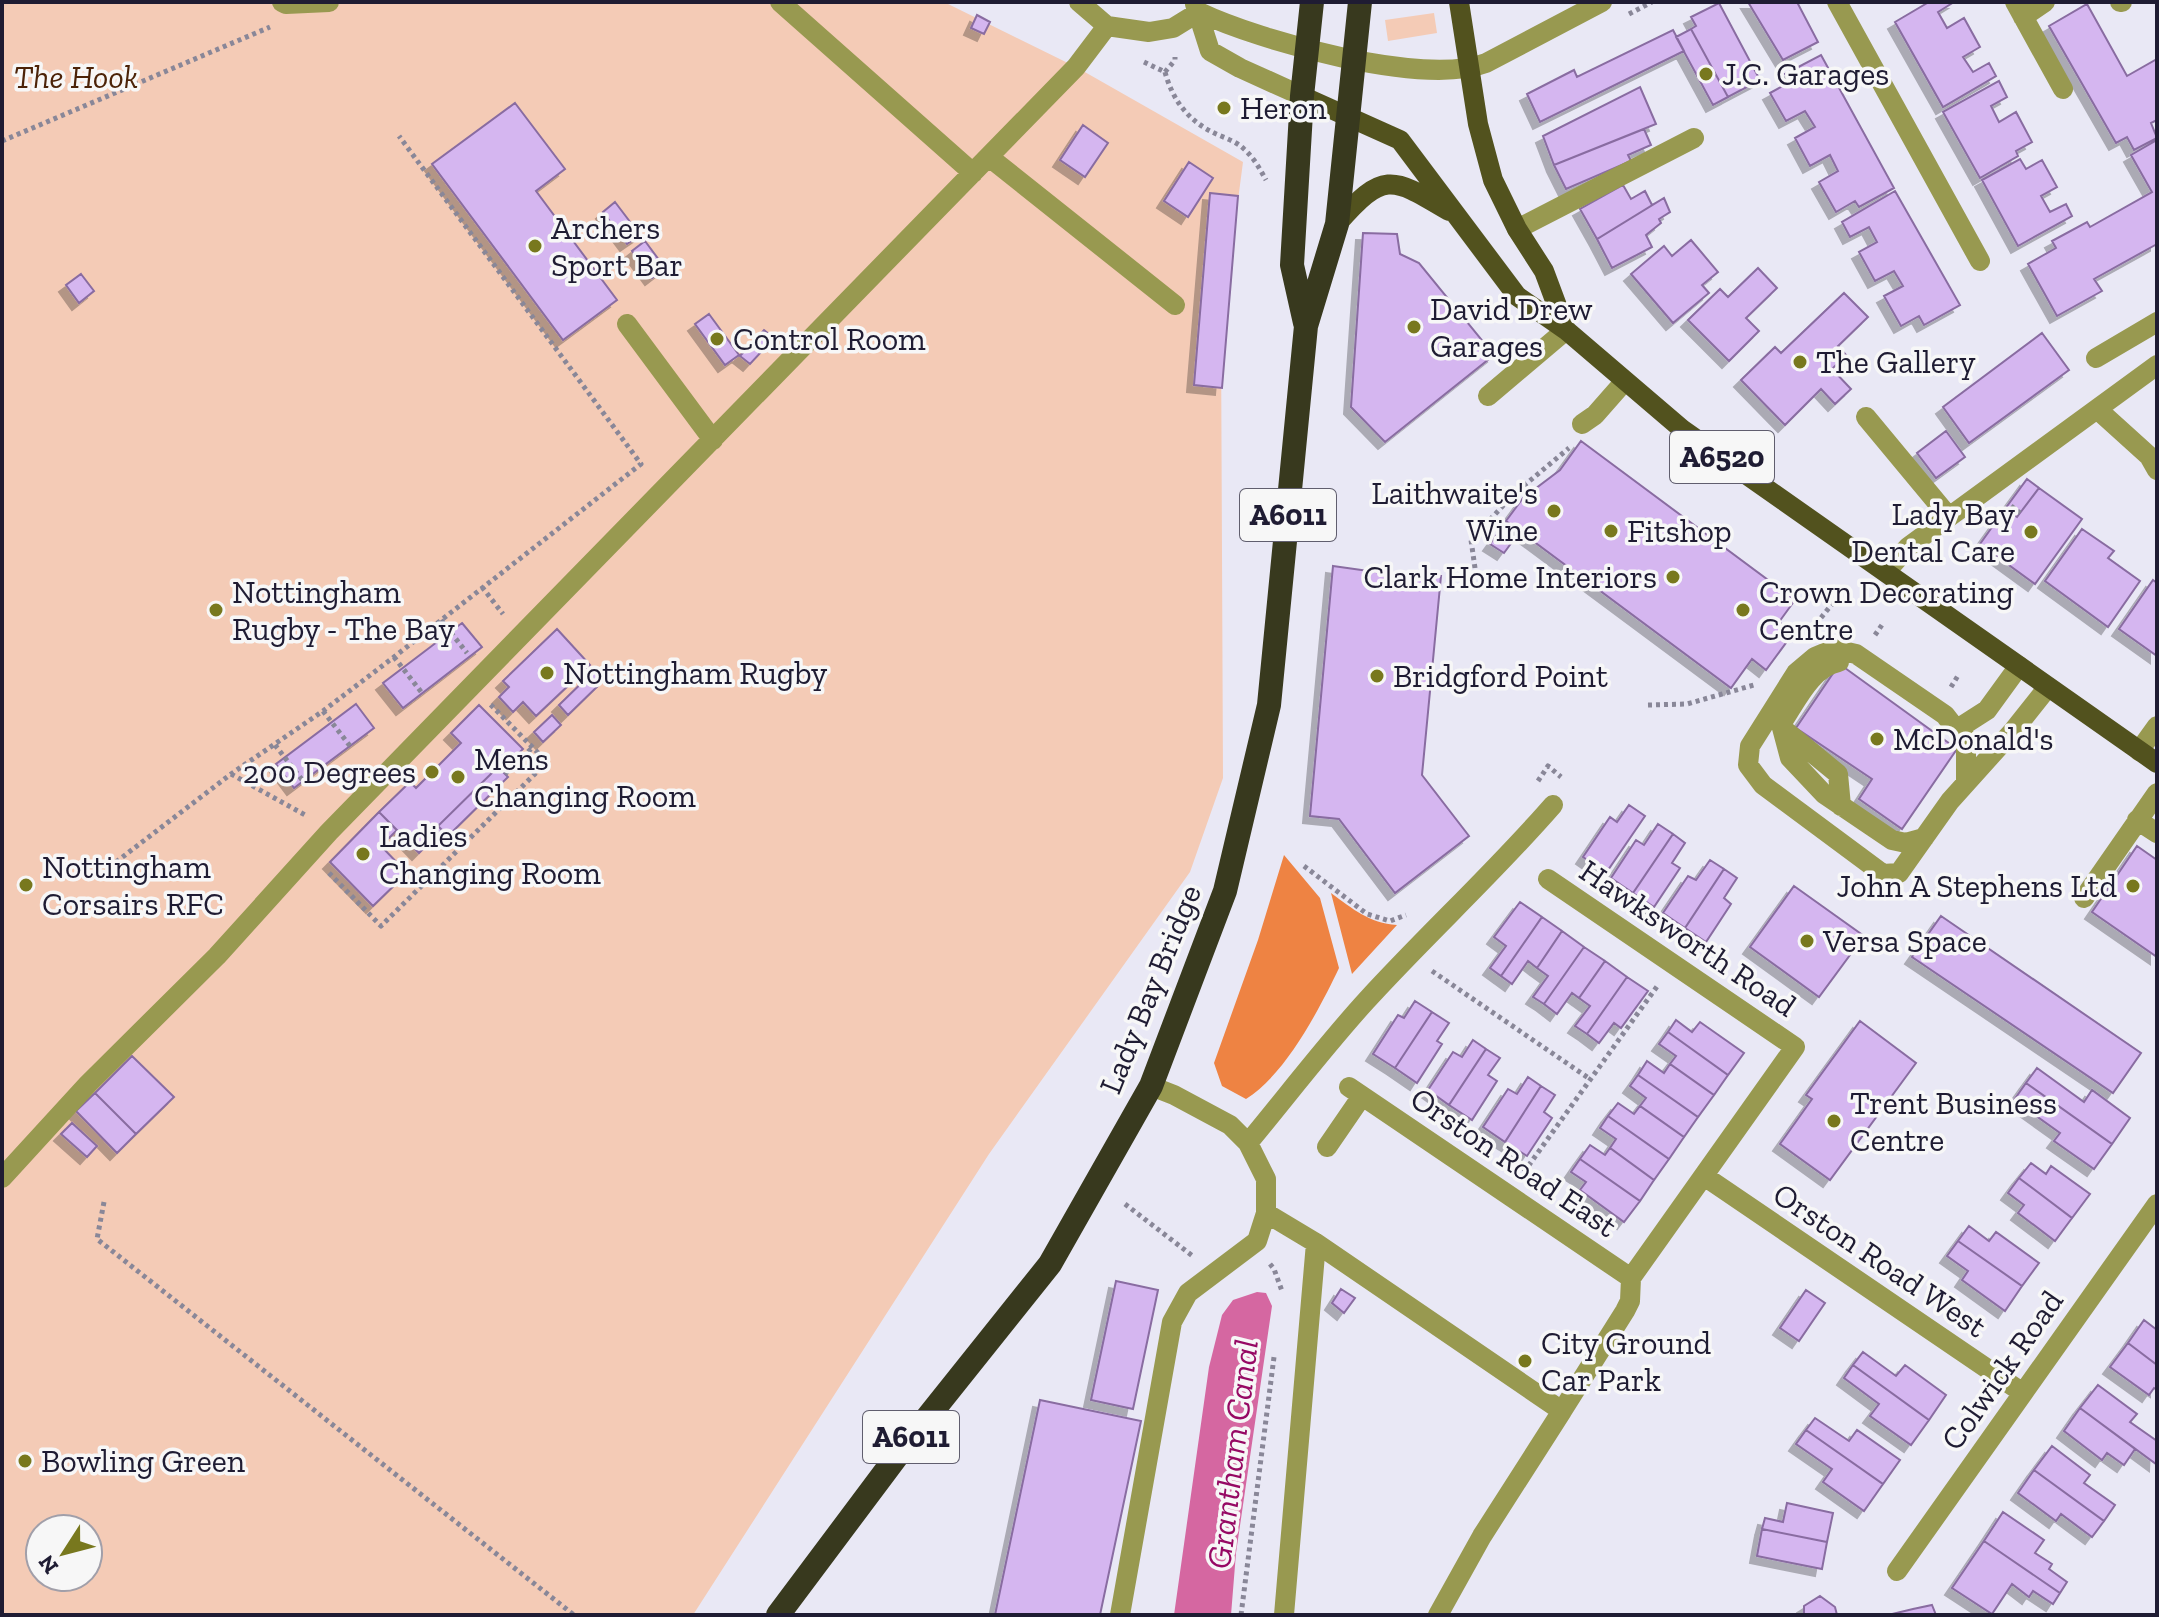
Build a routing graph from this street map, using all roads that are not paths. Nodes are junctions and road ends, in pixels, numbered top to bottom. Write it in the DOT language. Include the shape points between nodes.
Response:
graph roads {
  1 [pos="329,2"];
  2 [pos="780,2"];
  3 [pos="1079,2"];
  4 [pos="1312,2"];
  5 [pos="1360,2"];
  6 [pos="1459,2"];
  7 [pos="1602,2"];
  8 [pos="1837,2"];
  9 [pos="2045,2"];
  10 [pos="284,3"];
  11 [pos="1196,7"];
  12 [pos="2019,10"];
  13 [pos="1107,26"];
  14 [pos="1308,48"];
  15 [pos="1353,61"];
  16 [pos="1470,69"];
  17 [pos="2063,89"];
  18 [pos="1302,96"];
  19 [pos="1347,116"];
  20 [pos="1694,138"];
  21 [pos="989,157"];
  22 [pos="973,173"];
  23 [pos="1459,217"];
  24 [pos="1337,224"];
  25 [pos="1517,229"];
  26 [pos="1980,261"];
  27 [pos="1175,305"];
  28 [pos="2157,322"];
  29 [pos="627,324"];
  30 [pos="1306,326"];
  31 [pos="1566,330"];
  32 [pos="2096,358"];
  33 [pos="2157,365"];
  34 [pos="1624,382"];
  35 [pos="1488,396"];
  36 [pos="2097,409"];
  37 [pos="1866,417"];
  38 [pos="1582,424"];
  39 [pos="713,440"];
  40 [pos="2157,470"];
  41 [pos="1949,517"];
  42 [pos="1886,572"];
  43 [pos="2019,666"];
  44 [pos="2048,687"];
  45 [pos="1957,725"];
  46 [pos="2157,726"];
  47 [pos="2139,751"];
  48 [pos="2157,763"];
  49 [pos="1966,782"];
  50 [pos="2157,793"];
  51 [pos="1553,805"];
  52 [pos="2137,820"];
  53 [pos="2157,833"];
  54 [pos="1924,838"];
  55 [pos="1548,879"];
  56 [pos="2084,898"];
  57 [pos="1151,1086"];
  58 [pos="1248,1143"];
  59 [pos="1327,1147"];
  60 [pos="1704,1176"];
  61 [pos="2,1178"];
  62 [pos="2157,1204"];
  63 [pos="1266,1213"];
  64 [pos="1316,1243"];
  65 [pos="1631,1278"];
  66 [pos="2023,1393"];
  67 [pos="1562,1411"];
  68 [pos="1897,1571"];
  69 [pos="778,1615"];
  70 [pos="1120,1615"];
  71 [pos="1284,1615"];
  72 [pos="1438,1615"];
  1 -- 10 [label="street"];
  2 -- 22 [label="street"];
  3 -- 13 [label="street"];
  4 -- 14 [label="highway, A6011"];
  5 -- 15 [label="highway, A6011"];
  6 -- 16 [label="main road, A6520"];
  7 -- 16 [label="street"];
  8 -- 26 [label="street"];
  9 -- 12 [label="street"];
  11 -- 13 [label="street" via="1173,28 1149,32"];
  11 -- 14 [label="street" via="1232,28"];
  11 -- 18 [label="street" via="1210,51"];
  12 -- 17 [label="street"];
  13 -- 21 [label="street" via="1076,67"];
  14 -- 15 [label="street"];
  14 -- 18 [label="highway, A6011"];
  15 -- 16 [label="street"];
  15 -- 19 [label="highway, A6011"];
  16 -- 25 [label="main road, A6520" via="1493,180"];
  18 -- 19 [label="main road, A6520"];
  18 -- 30 [label="highway, Lady Bay Bridge / A6011" via="1292,265"];
  19 -- 23 [label="main road, A6520" via="1400,140"];
  19 -- 24 [label="highway, Lady Bay Bridge / A6011"];
  20 -- 25 [label="street"];
  21 -- 22 [label="street"];
  21 -- 27 [label="street"];
  22 -- 39 [label="street"];
  23 -- 24 [label="main road" via="1397,183 1360,197"];
  23 -- 31 [label="main road, A6520" via="1517,296"];
  24 -- 30 [label="highway, Lady Bay Bridge / A6011"];
  25 -- 31 [label="main road, A6520" via="1544,271"];
  28 -- 32 [label="street"];
  29 -- 39 [label="street"];
  30 -- 57 [label="highway, Lady Bay Bridge / A6011" via="1269,705 1225,891"];
  31 -- 34 [label="main road, A6520"];
  31 -- 35 [label="street"];
  33 -- 36 [label="street"];
  34 -- 38 [label="street"];
  34 -- 42 [label="main road, A6520" via="1683,430"];
  36 -- 40 [label="street" via="2149,456"];
  36 -- 41 [label="street"];
  37 -- 41 [label="street"];
  39 -- 61 [label="street" via="329,832"];
  41 -- 42 [label="street" via="1908,547"];
  42 -- 43 [label="main road, A6520"];
  43 -- 44 [label="main road, A6520"];
  43 -- 45 [label="street" via="1987,710"];
  44 -- 47 [label="main road, A6520"];
  44 -- 49 [label="street"];
  45 -- 49 [label="street" via="1966,746"];
  45 -- 54 [label="street" via="1932,723 1850,664 1838,661 1816,674 1783,721 1782,728 1838,774 1841,806 1892,840"];
  45 -- 54 [label="street" via="1856,654 1834,649 1796,673 1750,746 1748,765 1763,785 1883,874 1899,873"];
  46 -- 47 [label="street"];
  47 -- 48 [label="main road, A6520"];
  49 -- 54 [label="street"];
  50 -- 52 [label="street"];
  51 -- 58 [label="street" via="1364,1003"];
  52 -- 53 [label="street"];
  52 -- 56 [label="street"];
  55 -- 60 [label="street, Hawksworth Road" via="1795,1047"];
  57 -- 58 [label="street" via="1215,1116"];
  57 -- 69 [label="highway, Lady Bay Bridge / A6011" via="1050,1264"];
  58 -- 63 [label="street" via="1266,1179"];
  59 -- 65 [label="street, Orston Road East" via="1356,1092"];
  60 -- 65 [label="street"];
  60 -- 66 [label="street, Orston Road West"];
  62 -- 66 [label="street, Colwick Road"];
  63 -- 64 [label="street"];
  63 -- 70 [label="street" via="1257,1241 1188,1293 1175,1314"];
  64 -- 67 [label="street"];
  64 -- 71 [label="street"];
  65 -- 67 [label="street" via="1625,1311"];
  66 -- 68 [label="street, Colwick Road"];
  67 -- 72 [label="street"];
}
